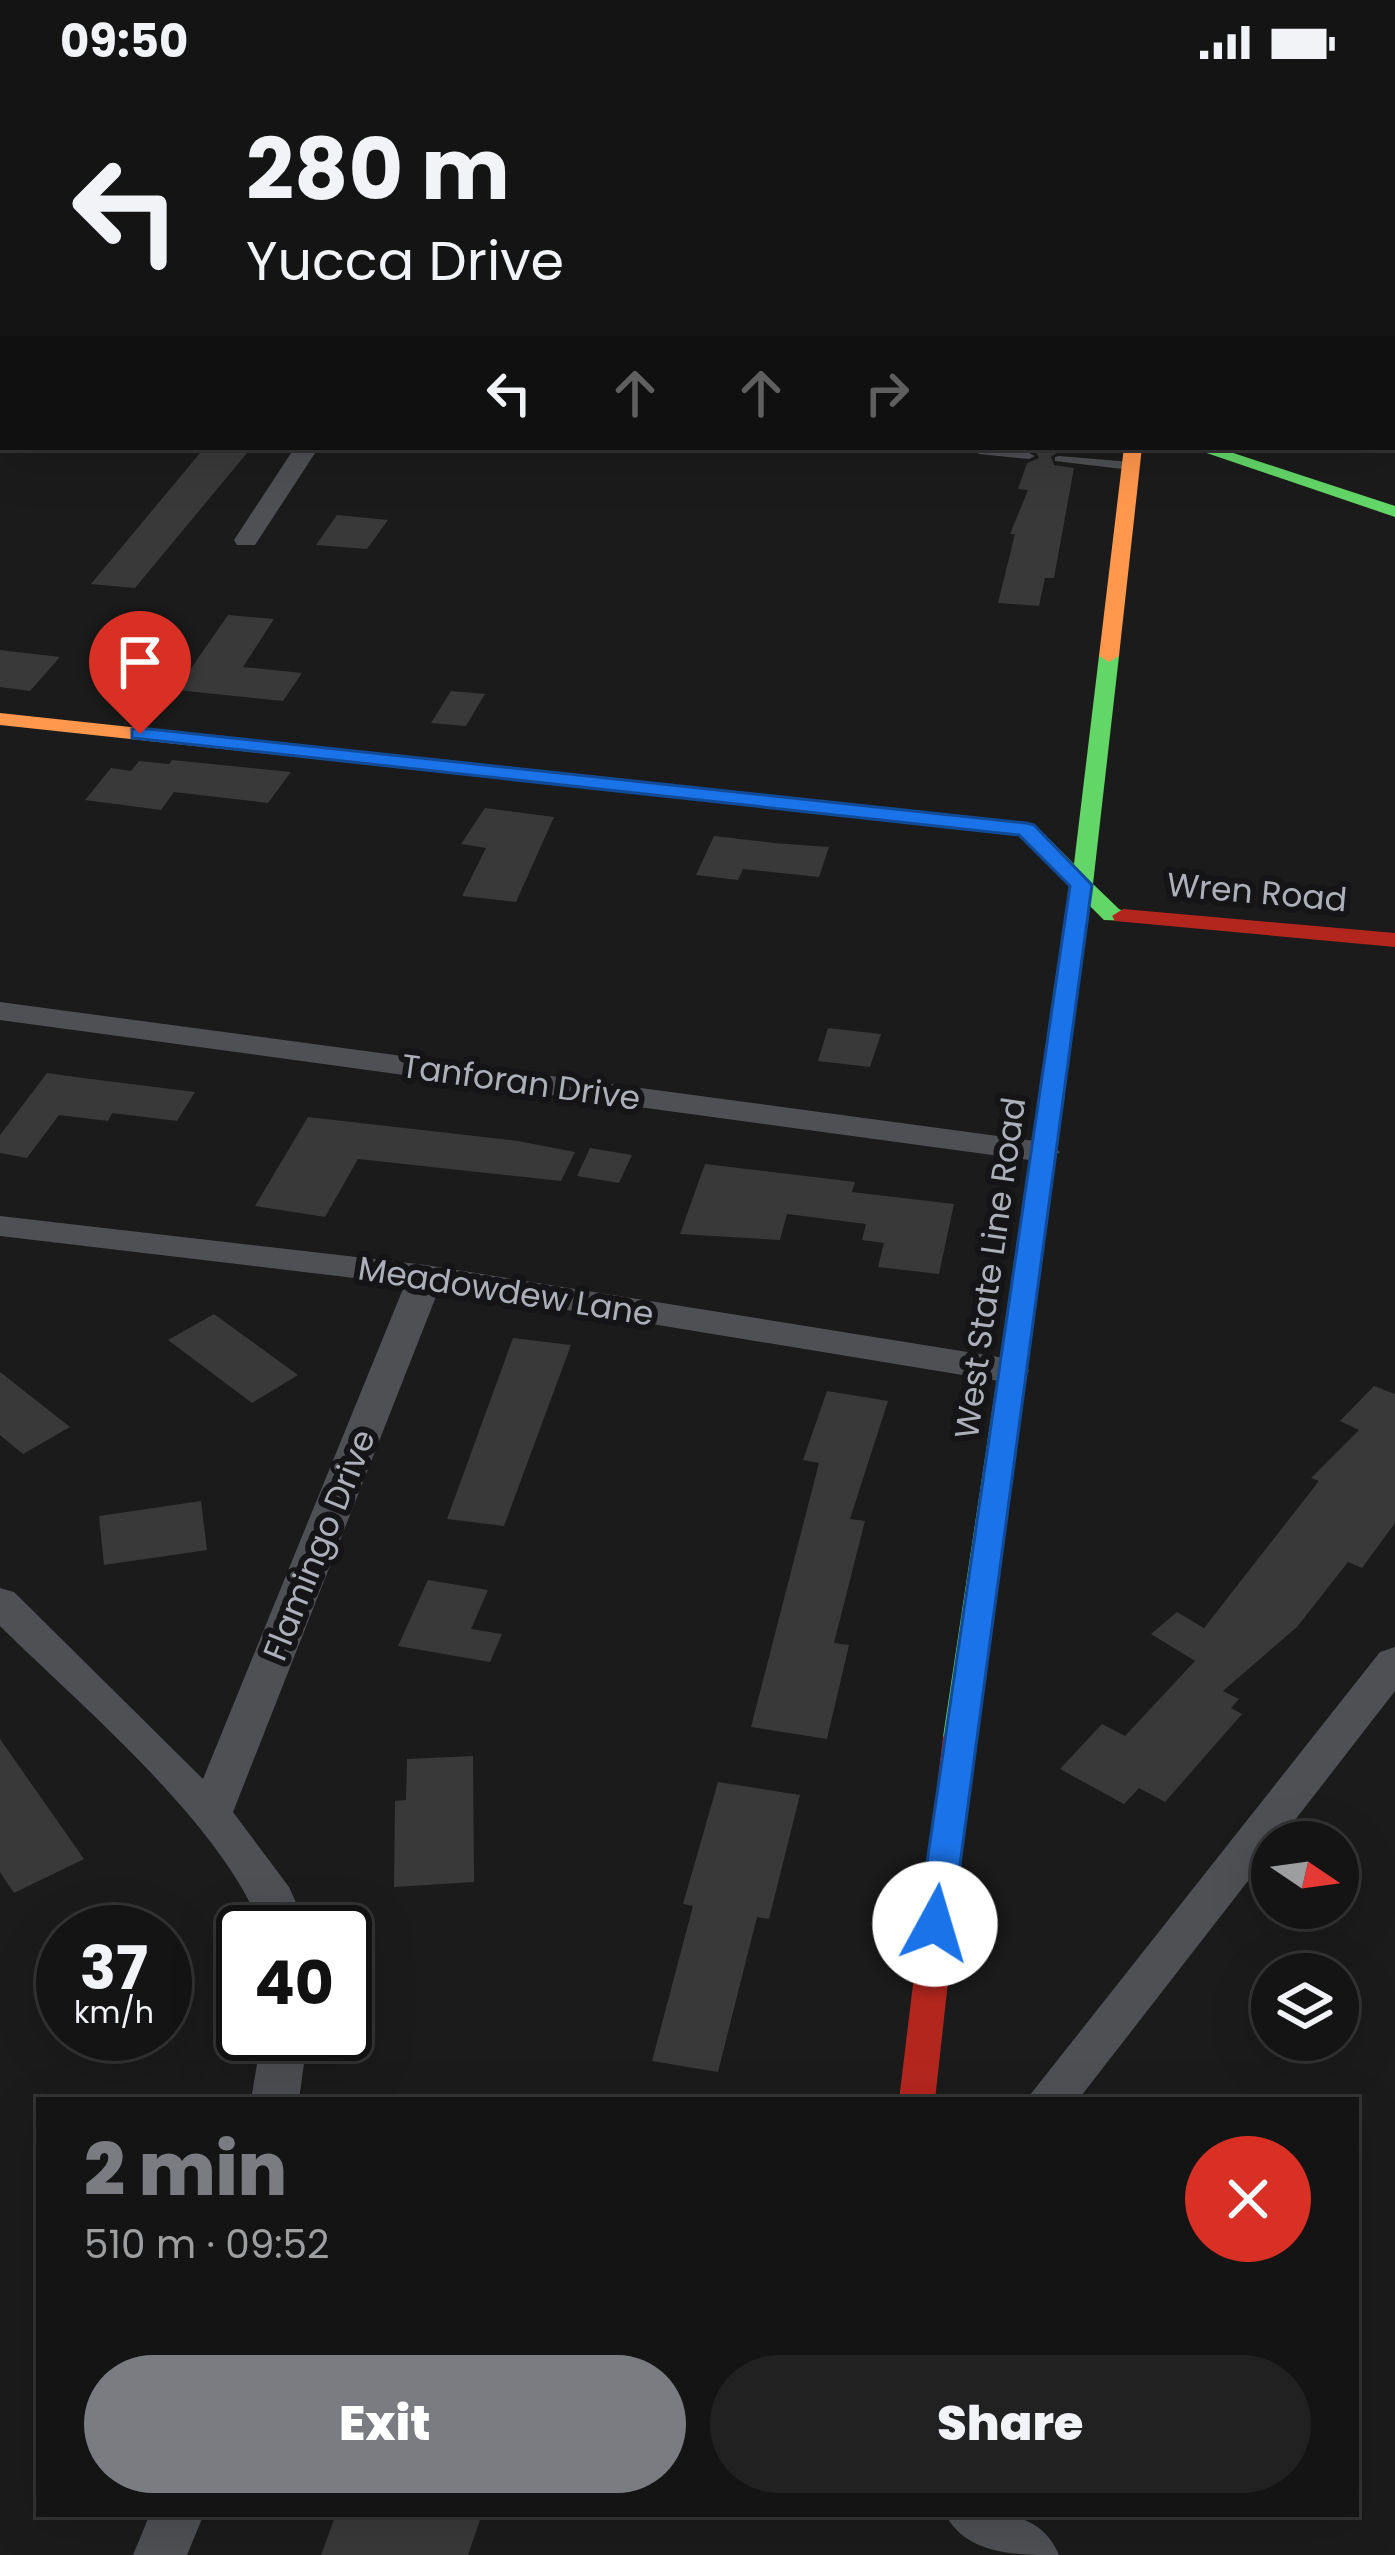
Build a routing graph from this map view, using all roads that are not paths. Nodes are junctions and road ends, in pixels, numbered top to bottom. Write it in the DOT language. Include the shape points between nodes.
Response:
graph roads {
  1 [pos="305,450"];
  2 [pos="984,450"];
  3 [pos="1207,450"];
  4 [pos="1115,455"];
  5 [pos="1030,456"];
  6 [pos="1059,459"];
  7 [pos="1395,512"];
  8 [pos="246,540"];
  9 [pos="0,719"];
  10 [pos="1081,885"];
  11 [pos="1395,940"];
  12 [pos="0,1011"];
  13 [pos="1043,1152"];
  14 [pos="0,1226"];
  15 [pos="426,1276"];
  16 [pos="1011,1371"];
  17 [pos="0,1602"];
  18 [pos="1395,1662"];
  19 [pos="211,1814"];
  20 [pos="276,1905"];
  21 [pos="281,2061"];
  22 [pos="275,2097"];
  23 [pos="917,2097"];
  24 [pos="1052,2097"];
  25 [pos="176,2517"];
  26 [pos="976,2517"];
  27 [pos="160,2555"];
  28 [pos="1032,2555"];
  1 -- 8 [label="street"];
  2 -- 5 [label="lane"];
  3 -- 7 [label="street"];
  4 -- 6 [label="lane"];
  4 -- 10 [label="street, West State Line Road"];
  9 -- 10 [label="street" via="1026,829"];
  10 -- 11 [label="street, Wren Road" via="1112,915"];
  10 -- 13 [label="street, West State Line Road"];
  12 -- 13 [label="street, Tanforan Drive"];
  13 -- 16 [label="street, West State Line Road"];
  14 -- 15 [label="street, Meadowdew Lane"];
  15 -- 16 [label="street, Meadowdew Lane"];
  15 -- 19 [label="street, Flamingo Drive"];
  16 -- 23 [label="street, West State Line Road" via="944,1837"];
  17 -- 19 [label="street"];
  18 -- 24 [label="street"];
  19 -- 20 [label="street"];
  21 -- 22 [label="street"];
  25 -- 27 [label="street"];
  26 -- 28 [label="street"];
}
